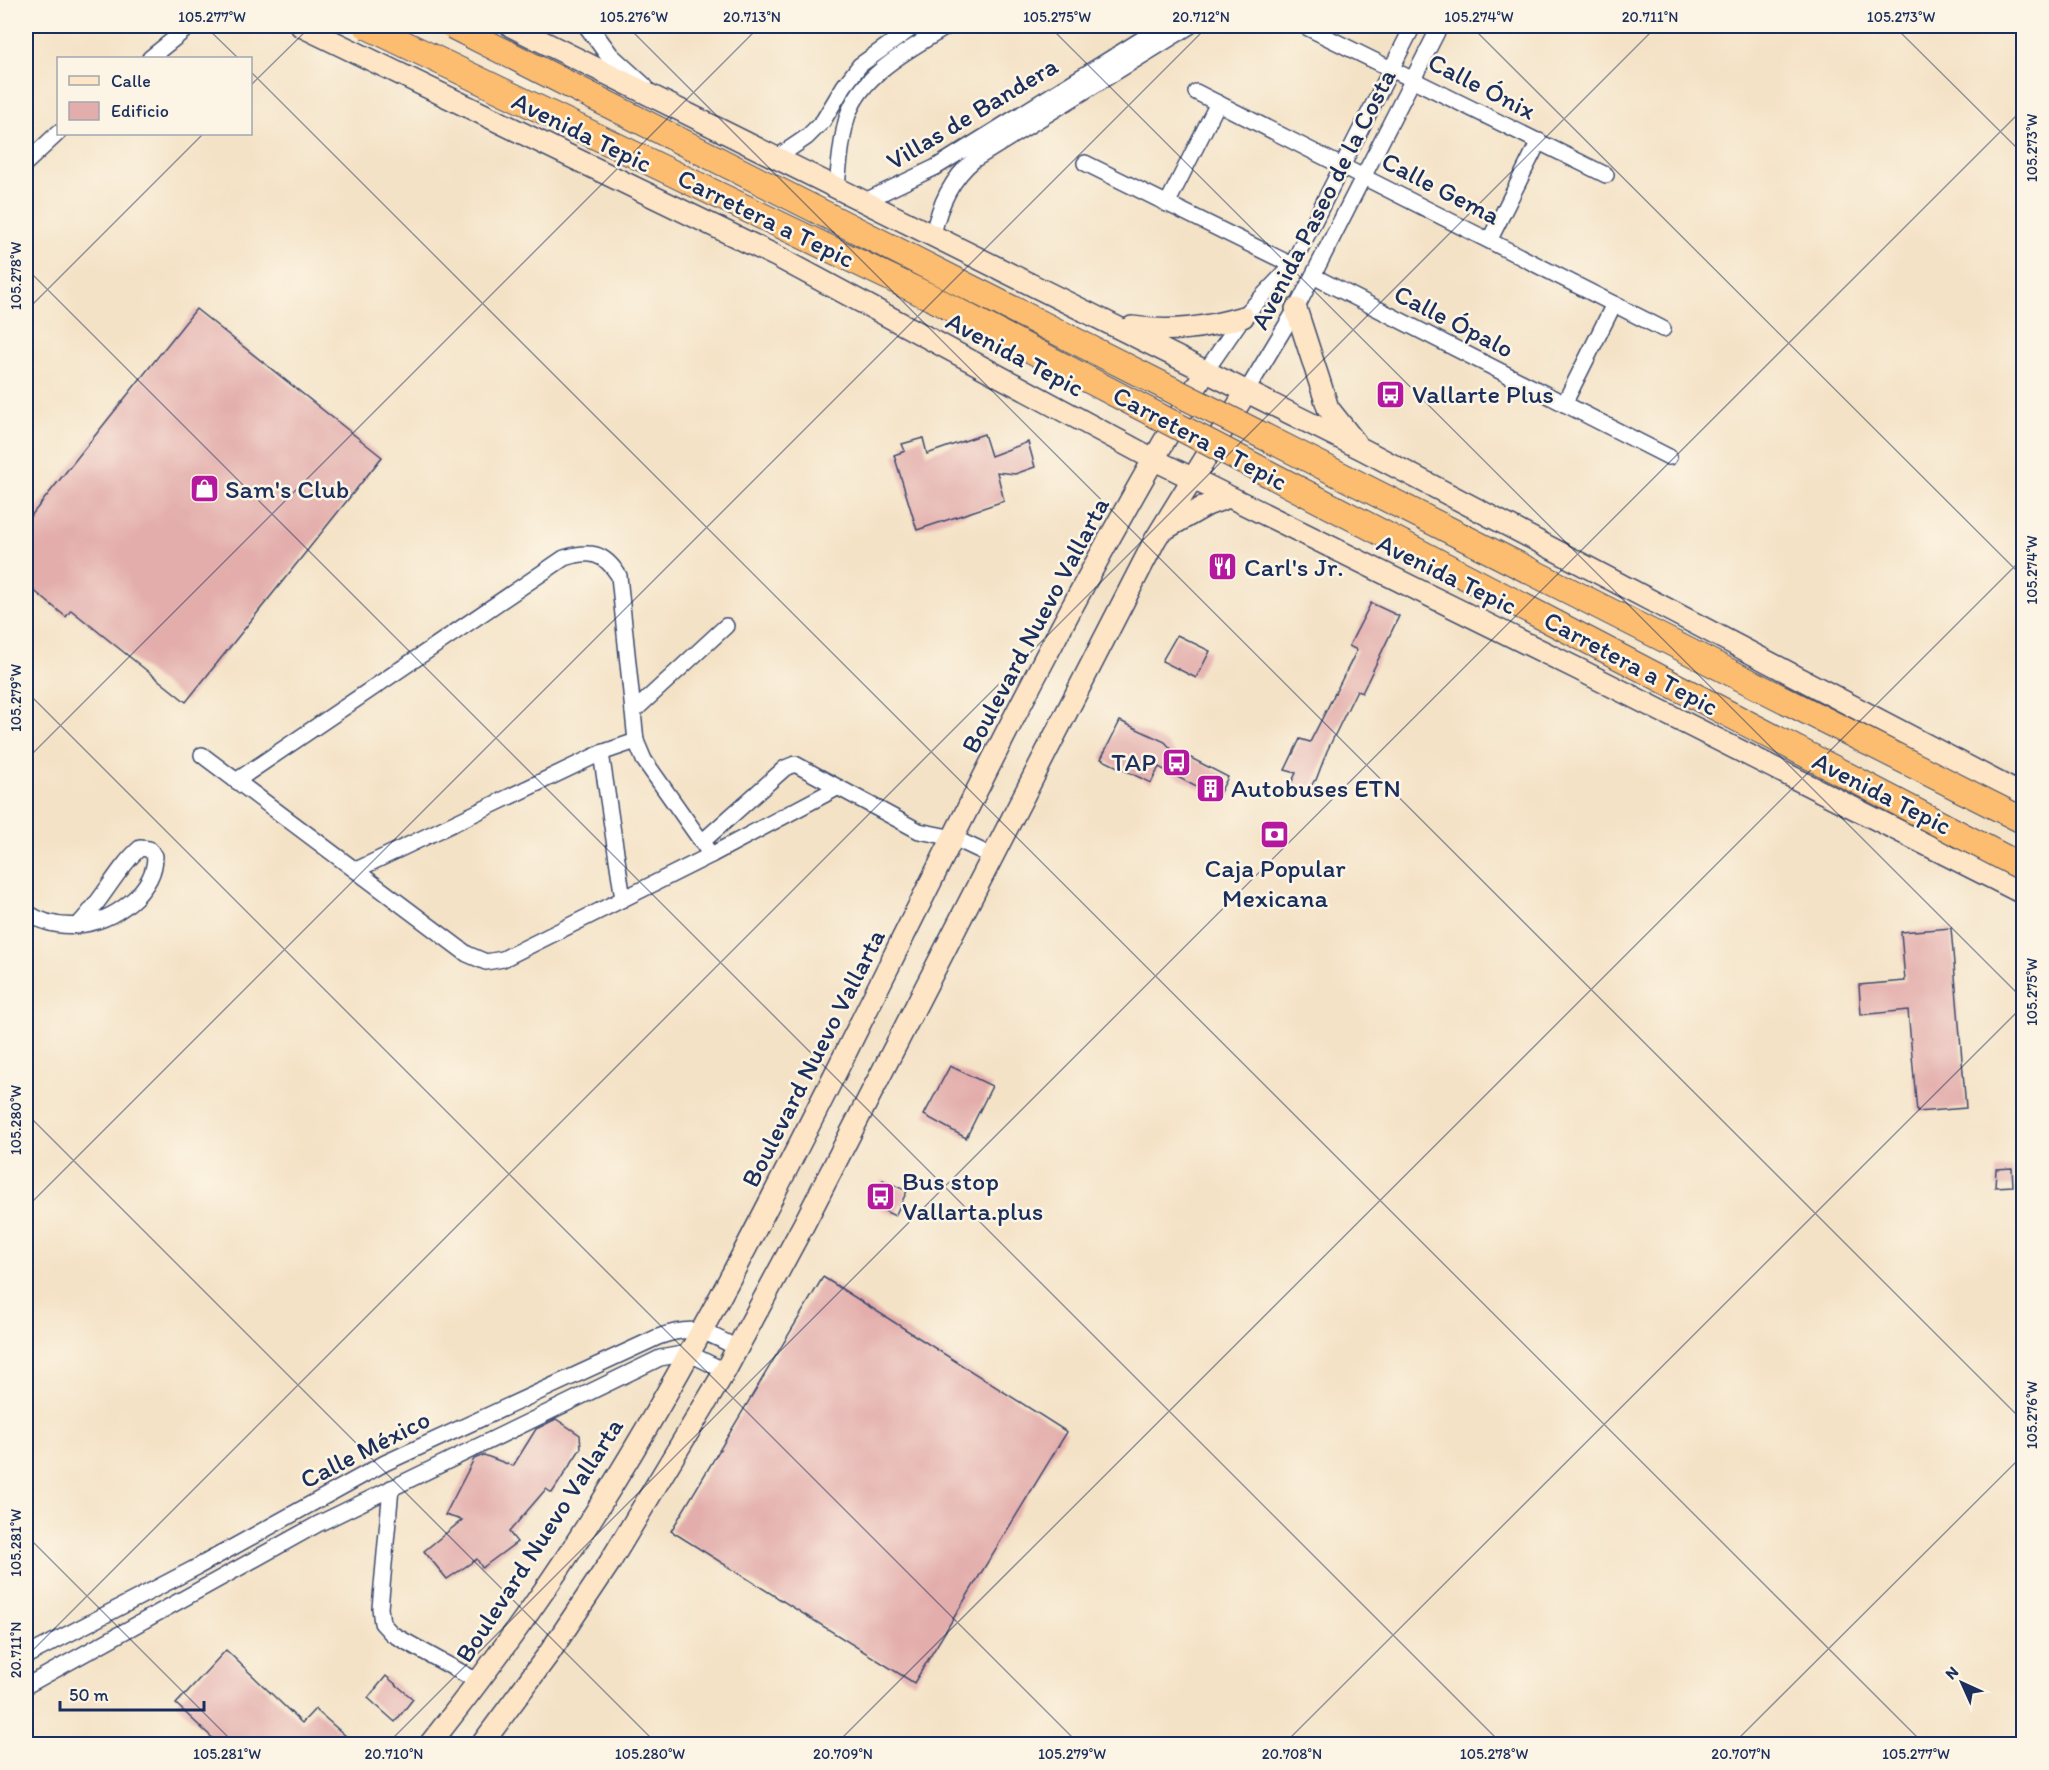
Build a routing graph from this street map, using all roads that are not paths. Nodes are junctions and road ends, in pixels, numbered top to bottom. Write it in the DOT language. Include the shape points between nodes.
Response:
graph roads {
  1 [pos="190,26"];
  2 [pos="301,26"];
  3 [pos="367,26"];
  4 [pos="453,26"];
  5 [pos="511,26"];
  6 [pos="588,26"];
  7 [pos="915,26"];
  8 [pos="948,26"];
  9 [pos="1163,26"];
  10 [pos="1190,26"];
  11 [pos="1304,26"];
  12 [pos="1413,26"];
  13 [pos="1440,26"];
  14 [pos="924,32"];
  15 [pos="151,57"];
  16 [pos="1391,67"];
  17 [pos="1412,77"];
  18 [pos="1196,92"];
  19 [pos="1218,103"];
  20 [pos="669,106"];
  21 [pos="832,110"];
  22 [pos="848,116"];
  23 [pos="57,134"];
  24 [pos="1539,141"];
  25 [pos="776,158"];
  26 [pos="26,163"];
  27 [pos="1085,163"];
  28 [pos="1343,165"];
  29 [pos="936,167"];
  30 [pos="1606,174"];
  31 [pos="1364,176"];
  32 [pos="952,183"];
  33 [pos="837,188"];
  34 [pos="866,201"];
  35 [pos="1167,204"];
  36 [pos="933,234"];
  37 [pos="1490,239"];
  38 [pos="1292,265"];
  39 [pos="1313,276"];
  40 [pos="1614,304"];
  41 [pos="1296,309"];
  42 [pos="1243,317"];
  43 [pos="1115,325"];
  44 [pos="1663,329"];
  45 [pos="1205,372"];
  46 [pos="1246,392"];
  47 [pos="1564,404"];
  48 [pos="1362,449"];
  49 [pos="1669,457"];
  50 [pos="1153,459"];
  51 [pos="1193,479"];
  52 [pos="1230,497"];
  53 [pos="1159,532"];
  54 [pos="726,626"];
  55 [pos="633,712"];
  56 [pos="636,741"];
  57 [pos="601,753"];
  58 [pos="202,755"];
  59 [pos="236,781"];
  60 [pos="837,788"];
  61 [pos="2024,796"];
  62 [pos="2024,821"];
  63 [pos="954,838"];
  64 [pos="702,842"];
  65 [pos="711,855"];
  66 [pos="994,856"];
  67 [pos="2024,868"];
  68 [pos="356,870"];
  69 [pos="2024,894"];
  70 [pos="624,898"];
  71 [pos="26,912"];
  72 [pos="77,926"];
  73 [pos="701,1330"];
  74 [pos="737,1348"];
  75 [pos="688,1353"];
  76 [pos="725,1371"];
  77 [pos="391,1488"];
  78 [pos="26,1656"];
  79 [pos="479,1682"];
  80 [pos="26,1686"];
  81 [pos="430,1744"];
  82 [pos="482,1744"];
  1 -- 15 [label="street"];
  2 -- 50 [label="main road, Avenida Tepic" via="776,256"];
  3 -- 67 [label="highway, Carretera a Tepic, bridge" via="930,297"];
  4 -- 62 [label="highway, Carretera a Tepic, bridge"];
  5 -- 20 [label="main road"];
  6 -- 20 [label="street" via="610,56"];
  7 -- 21 [label="street" via="860,65"];
  8 -- 14 [label="street"];
  9 -- 29 [label="street, Villas de Bandera"];
  10 -- 32 [label="street, Villas de Bandera" via="975,159"];
  11 -- 16 [label="street, Calle Ónix"];
  12 -- 16 [label="street, Avenida Paseo de la Costa"];
  13 -- 17 [label="street, Avenida Paseo de la Costa"];
  14 -- 22 [label="street" via="862,90"];
  16 -- 17 [label="street, Calle Ónix"];
  16 -- 28 [label="street, Avenida Paseo de la Costa"];
  17 -- 24 [label="street, Calle Ónix"];
  17 -- 31 [label="street, Avenida Paseo de la Costa"];
  18 -- 19 [label="street, Calle Gema"];
  19 -- 28 [label="street, Calle Gema"];
  19 -- 35 [label="street"];
  20 -- 25 [label="main road"];
  21 -- 22 [label="street"];
  21 -- 25 [label="street" via="807,137"];
  22 -- 33 [label="street"];
  23 -- 26 [label="street"];
  24 -- 30 [label="street, Calle Ónix"];
  24 -- 37 [label="street"];
  25 -- 33 [label="main road"];
  27 -- 35 [label="street"];
  28 -- 31 [label="street, Calle Gema"];
  28 -- 38 [label="street, Avenida Paseo de la Costa"];
  29 -- 32 [label="street"];
  29 -- 34 [label="street, Villas de Bandera"];
  31 -- 37 [label="street, Calle Gema"];
  31 -- 39 [label="street, Avenida Paseo de la Costa"];
  32 -- 36 [label="street, Villas de Bandera"];
  33 -- 34 [label="main road"];
  34 -- 36 [label="main road"];
  35 -- 38 [label="street"];
  36 -- 43 [label="main road"];
  37 -- 40 [label="street, Calle Gema"];
  38 -- 42 [label="street, Avenida Paseo de la Costa"];
  39 -- 41 [label="street, Avenida Paseo de la Costa"];
  39 -- 47 [label="street, Calle Ópalo"];
  40 -- 44 [label="street, Calle Gema"];
  40 -- 47 [label="street"];
  41 -- 46 [label="street, Avenida Paseo de la Costa"];
  41 -- 48 [label="main road" via="1328,408"];
  42 -- 43 [label="main road" via="1185,330"];
  42 -- 45 [label="street, Avenida Paseo de la Costa"];
  43 -- 45 [label="main road"];
  45 -- 46 [label="main road"];
  45 -- 50 [label="main road, Boulevard Nuevo Vallarta"];
  46 -- 48 [label="main road"];
  46 -- 51 [label="main road"];
  47 -- 49 [label="street, Calle Ópalo"];
  48 -- 61 [label="main road"];
  50 -- 51 [label="main road, Avenida Tepic"];
  50 -- 63 [label="main road, Boulevard Nuevo Vallarta"];
  51 -- 52 [label="main road, Avenida Tepic"];
  51 -- 53 [label="main road"];
  52 -- 53 [label="main road"];
  52 -- 69 [label="main road, Avenida Tepic"];
  53 -- 66 [label="main road"];
  54 -- 55 [label="street"];
  55 -- 56 [label="street"];
  55 -- 59 [label="street" via="619,576 610,562 597,554 580,553 564,558"];
  56 -- 57 [label="street"];
  56 -- 64 [label="street" via="644,760"];
  57 -- 68 [label="street"];
  57 -- 70 [label="street"];
  58 -- 59 [label="street"];
  59 -- 68 [label="street"];
  60 -- 63 [label="street" via="919,831"];
  60 -- 64 [label="street" via="804,767 795,764 785,768"];
  60 -- 65 [label="street"];
  63 -- 66 [label="street"];
  63 -- 73 [label="main road, Boulevard Nuevo Vallarta" via="773,1197"];
  64 -- 65 [label="street"];
  65 -- 70 [label="street"];
  66 -- 74 [label="main road"];
  68 -- 70 [label="street" via="467,954 486,962 503,959"];
  71 -- 72 [label="street" via="56,925"];
  72 -- 72 [label="street" via="104,921 124,909 146,886 155,866 155,856 149,849 140,848 132,855"];
  73 -- 74 [label="street"];
  73 -- 75 [label="main road, Boulevard Nuevo Vallarta"];
  73 -- 78 [label="street, Calle México" via="677,1330 658,1337 385,1463"];
  74 -- 76 [label="main road"];
  75 -- 76 [label="street"];
  75 -- 77 [label="street, Calle México" via="660,1358"];
  75 -- 79 [label="main road, Boulevard Nuevo Vallarta" via="600,1506"];
  76 -- 82 [label="main road" via="610,1562"];
  77 -- 79 [label="street" via="382,1623 392,1634"];
  77 -- 80 [label="street, Calle México" via="318,1524"];
  79 -- 81 [label="main road, Boulevard Nuevo Vallarta"];
}
